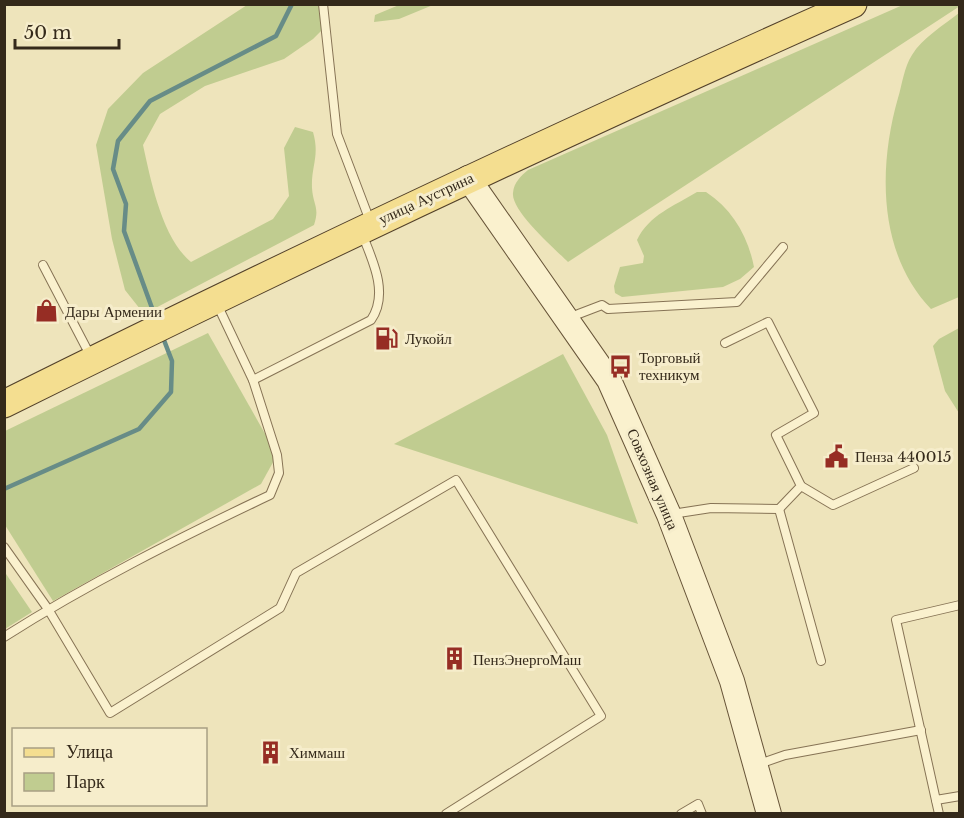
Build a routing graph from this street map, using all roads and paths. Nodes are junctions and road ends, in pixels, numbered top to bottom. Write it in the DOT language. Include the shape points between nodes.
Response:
graph roads {
  1 [pos="323,4"];
  2 [pos="853,4"];
  3 [pos="468,178"];
  4 [pos="365,227"];
  5 [pos="783,247"];
  6 [pos="43,266"];
  7 [pos="215,299"];
  8 [pos="568,318"];
  9 [pos="725,344"];
  10 [pos="93,360"];
  11 [pos="253,381"];
  12 [pos="4,404"];
  13 [pos="914,468"];
  14 [pos="801,486"];
  15 [pos="779,509"];
  16 [pos="669,514"];
  17 [pos="4,547"];
  18 [pos="960,605"];
  19 [pos="48,609"];
  20 [pos="4,637"];
  21 [pos="822,661"];
  22 [pos="921,730"];
  23 [pos="755,765"];
  24 [pos="960,796"];
  25 [pos="936,800"];
  26 [pos="446,813"];
  27 [pos="681,813"];
  28 [pos="702,813"];
  29 [pos="769,813"];
  30 [pos="939,813"];
  1 -- 4 [label="lane" via="337,134"];
  2 -- 3 [label="main road, улица Аустрина"];
  3 -- 4 [label="main road, улица Аустрина"];
  3 -- 8 [label="main road, Совхозная улица"];
  4 -- 7 [label="main road, улица Аустрина"];
  4 -- 11 [label="lane" via="382,295 371,320"];
  5 -- 8 [label="lane" via="737,302 608,309 602,305"];
  6 -- 10 [label="lane"];
  7 -- 10 [label="main road, улица Аустрина"];
  7 -- 11 [label="lane"];
  8 -- 16 [label="main road, Совхозная улица" via="609,380"];
  9 -- 14 [label="lane" via="768,322 814,413 776,435"];
  10 -- 12 [label="main road, улица Аустрина"];
  11 -- 19 [label="lane" via="277,455 279,473 270,495 188,533"];
  13 -- 14 [label="lane" via="833,505"];
  14 -- 15 [label="lane"];
  15 -- 16 [label="lane" via="711,508"];
  15 -- 21 [label="lane"];
  16 -- 23 [label="main road, Совхозная улица" via="732,681"];
  17 -- 19 [label="lane"];
  18 -- 22 [label="lane" via="896,621"];
  19 -- 20 [label="lane"];
  19 -- 26 [label="lane" via="110,713 280,608 296,573 456,480 601,716"];
  22 -- 23 [label="lane" via="786,755"];
  22 -- 25 [label="lane"];
  23 -- 29 [label="main road, Совхозная улица"];
  24 -- 25 [label="lane"];
  25 -- 30 [label="lane"];
  27 -- 28 [label="lane" via="698,804"];
}
